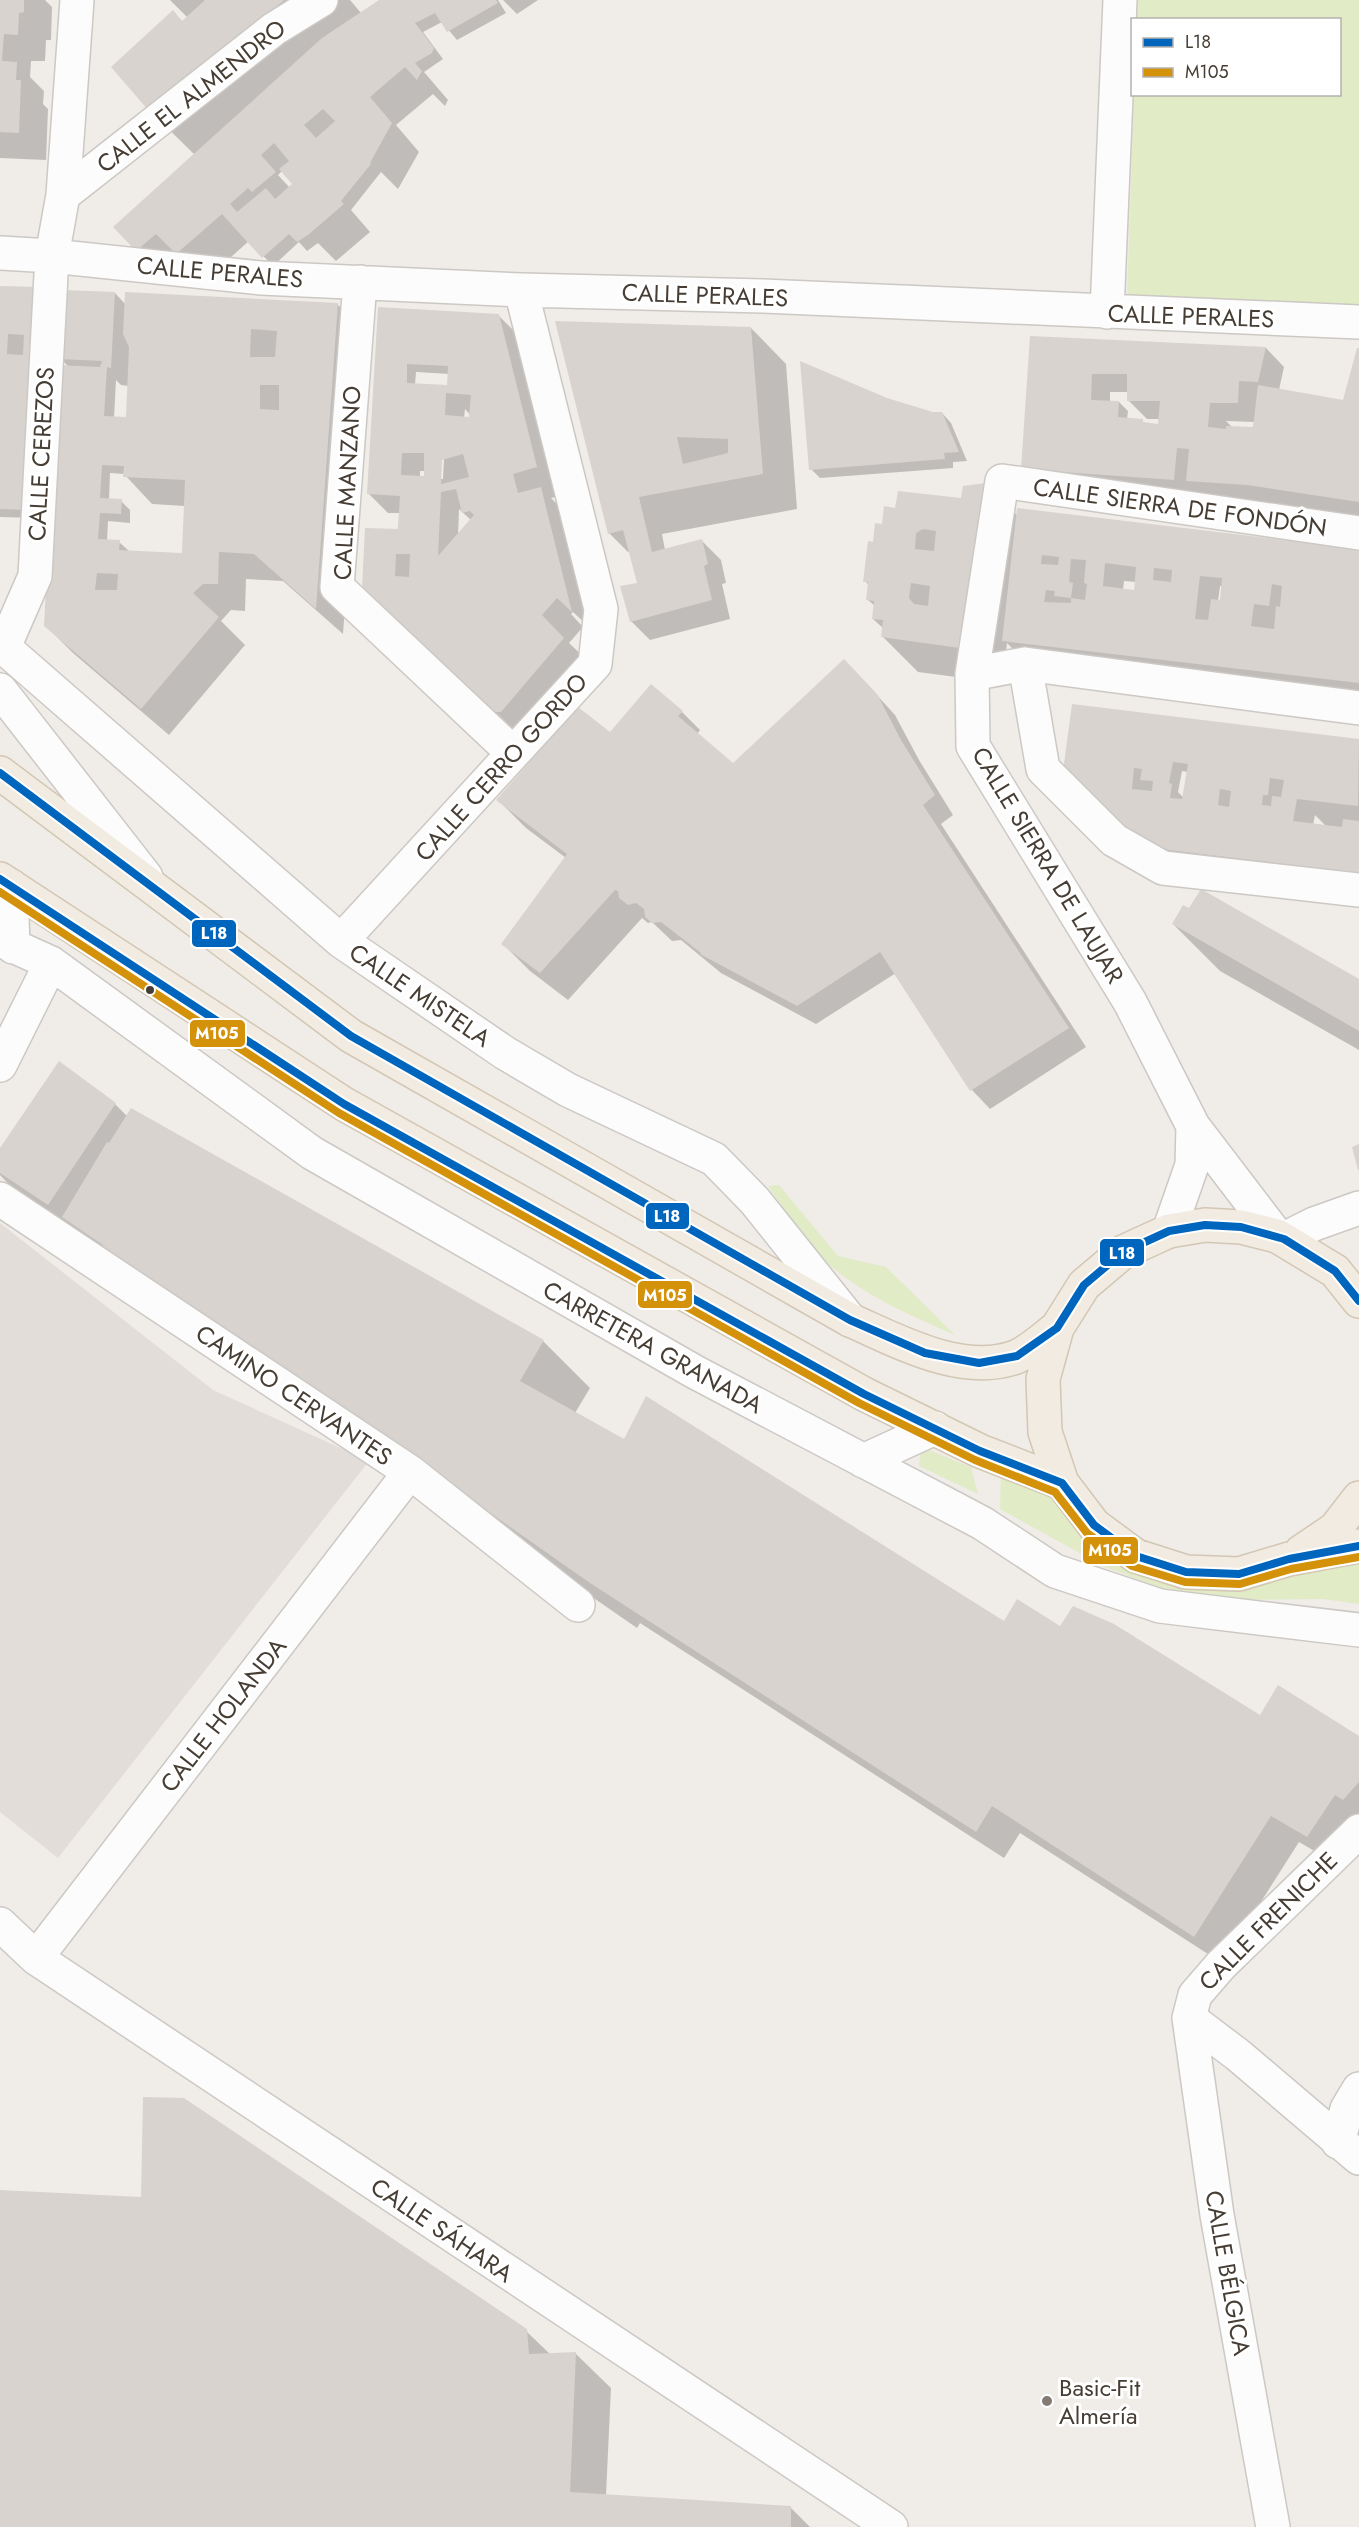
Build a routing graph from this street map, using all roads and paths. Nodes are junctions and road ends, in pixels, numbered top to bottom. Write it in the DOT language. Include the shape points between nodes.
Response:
graph roads {
  1 [pos="77,0"];
  2 [pos="321,0"];
  3 [pos="1120,0"];
  4 [pos="63,195"];
  5 [pos="0,253"];
  6 [pos="52,256"];
  7 [pos="360,282"];
  8 [pos="521,290"];
  9 [pos="1107,312"];
  10 [pos="1359,322"];
  11 [pos="1002,481"];
  12 [pos="1359,533"];
  13 [pos="2,645"];
  14 [pos="1025,664"];
  15 [pos="972,674"];
  16 [pos="0,690"];
  17 [pos="1359,708"];
  18 [pos="513,753"];
  19 [pos="0,773"];
  20 [pos="5,882"];
  21 [pos="1359,890"];
  22 [pos="162,897"];
  23 [pos="341,941"];
  24 [pos="7,943"];
  25 [pos="51,963"];
  26 [pos="0,1065"];
  27 [pos="1193,1126"];
  28 [pos="0,1199"];
  29 [pos="1359,1208"];
  30 [pos="1169,1231"];
  31 [pos="1280,1237"];
  32 [pos="1359,1301"];
  33 [pos="850,1320"];
  34 [pos="1057,1328"];
  35 [pos="935,1428"];
  36 [pos="863,1461"];
  37 [pos="410,1472"];
  38 [pos="1062,1483"];
  39 [pos="1359,1498"];
  40 [pos="1359,1546"];
  41 [pos="1289,1559"];
  42 [pos="578,1605"];
  43 [pos="1359,1630"];
  44 [pos="1359,1831"];
  45 [pos="0,1924"];
  46 [pos="36,1958"];
  47 [pos="1189,2018"];
  48 [pos="1359,2089"];
  49 [pos="1348,2150"];
  50 [pos="1268,2521"];
  51 [pos="891,2527"];
  1 -- 4 [label="street, CALLE CEREZOS"];
  2 -- 4 [label="street, CALLE EL ALMENDRO" via="274,29"];
  3 -- 9 [label="street"];
  4 -- 6 [label="street, CALLE CEREZOS"];
  5 -- 6 [label="street, CALLE PERALES"];
  6 -- 7 [label="street, CALLE PERALES" via="261,278"];
  6 -- 13 [label="street, CALLE CEREZOS" via="34,576"];
  7 -- 8 [label="street, CALLE PERALES"];
  7 -- 18 [label="street, CALLE MANZANO" via="337,587"];
  8 -- 9 [label="street, CALLE PERALES" via="763,296"];
  8 -- 18 [label="street, CALLE CERRO GORDO" via="601,609 595,664"];
  9 -- 10 [label="street, CALLE PERALES"];
  11 -- 12 [label="street, CALLE SIERRA DE FONDÓN"];
  11 -- 15 [label="street, CALLE SIERRA DE LAUJAR"];
  13 -- 23 [label="street, CALLE MISTELA"];
  14 -- 15 [label="street"];
  14 -- 17 [label="street"];
  14 -- 21 [label="street" via="1043,769 1114,840 1163,868"];
  15 -- 27 [label="street, CALLE SIERRA DE LAUJAR" via="973,746 1130,1002"];
  16 -- 22 [label="street"];
  18 -- 23 [label="street, CALLE CERRO GORDO"];
  19 -- 22 [label="main road"];
  20 -- 24 [label="street"];
  20 -- 35 [label="main road" via="344,1104 864,1394"];
  22 -- 33 [label="main road" via="351,1036"];
  23 -- 33 [label="street, CALLE MISTELA" via="505,1053 568,1090 714,1159 755,1202"];
  24 -- 25 [label="street, CARRETERA GRANADA"];
  25 -- 26 [label="street"];
  25 -- 36 [label="street, CARRETERA GRANADA" via="312,1153 695,1372"];
  27 -- 30 [label="street, CALLE SIERRA DE LAUJAR" via="1192,1165"];
  27 -- 31 [label="street, CALLE SIERRA DE LAUJAR"];
  28 -- 37 [label="street, CAMINO CERVANTES"];
  29 -- 31 [label="street"];
  30 -- 31 [label="main road" via="1205,1225 1241,1227"];
  30 -- 34 [label="main road" via="1122,1252 1084,1285"];
  31 -- 32 [label="main road" via="1335,1271"];
  33 -- 34 [label="main road" via="926,1353 979,1363 1017,1356"];
  34 -- 38 [label="main road" via="1043,1379 1045,1432"];
  35 -- 36 [label="street"];
  35 -- 38 [label="main road" via="980,1451"];
  36 -- 43 [label="street, CARRETERA GRANADA" via="982,1523 1055,1571 1160,1606"];
  37 -- 42 [label="street, CAMINO CERVANTES"];
  37 -- 46 [label="street, CALLE HOLANDA"];
  38 -- 41 [label="main road" via="1094,1525 1136,1556 1186,1572 1239,1574"];
  39 -- 41 [label="main road" via="1335,1529"];
  40 -- 41 [label="main road"];
  44 -- 47 [label="street, CALLE FRENICHE" via="1221,1965 1194,1995"];
  45 -- 46 [label="street, CALLE SÁHARA"];
  46 -- 51 [label="street, CALLE SÁHARA"];
  47 -- 49 [label="street"];
  47 -- 50 [label="street, CALLE BÉLGICA"];
  48 -- 49 [label="street" via="1347,2109"];
}
